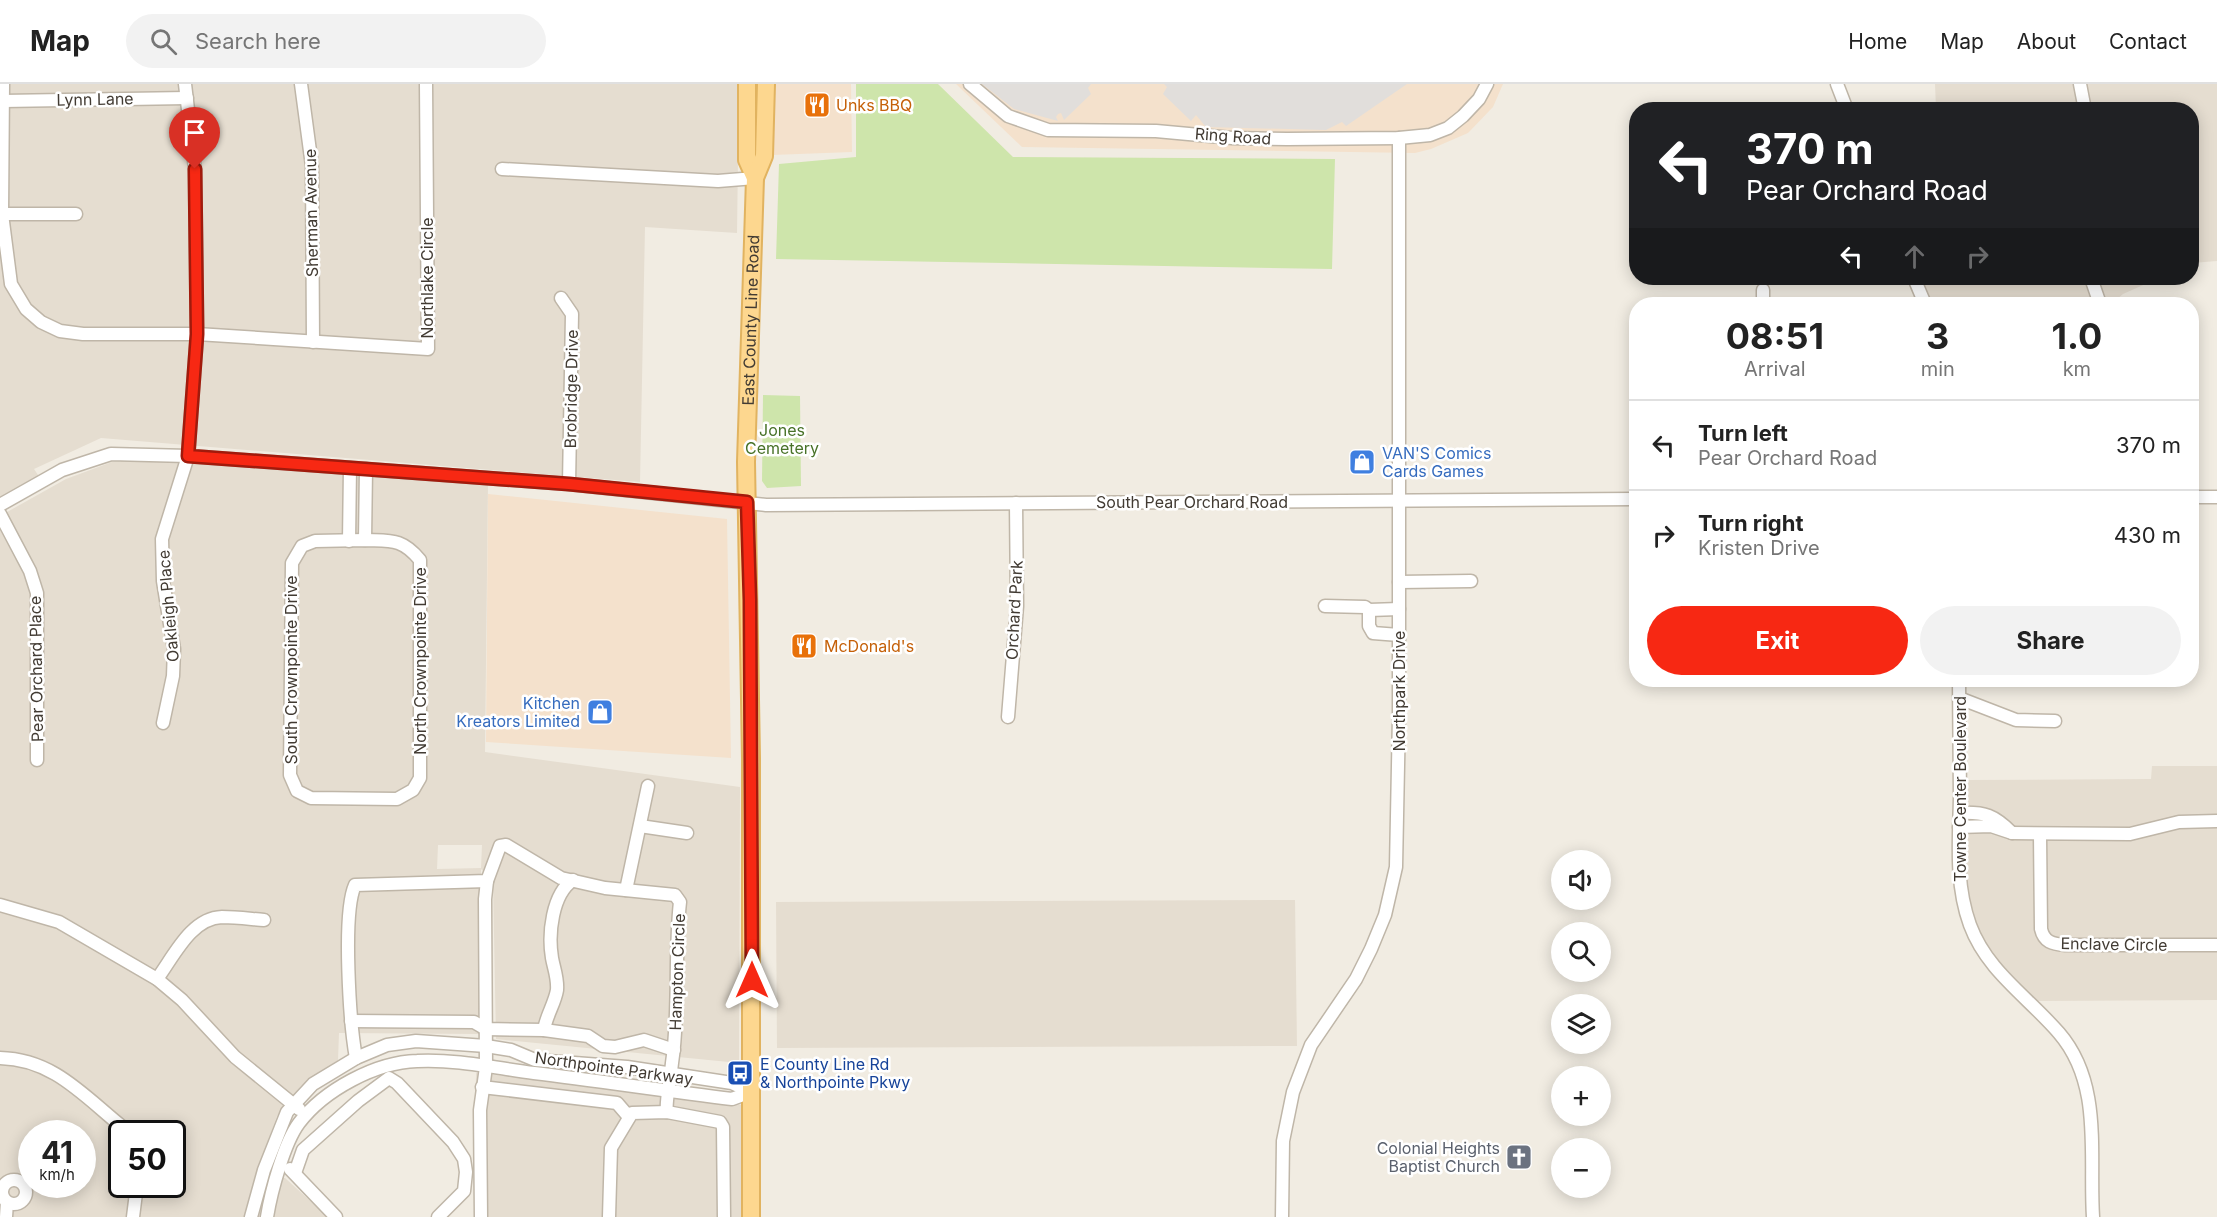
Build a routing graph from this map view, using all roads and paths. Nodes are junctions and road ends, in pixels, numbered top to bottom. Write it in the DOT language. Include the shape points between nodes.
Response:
graph roads {
  1 [pos="3,84"];
  2 [pos="185,84"];
  3 [pos="301,84"];
  4 [pos="426,84"];
  5 [pos="747,84"];
  6 [pos="766,84"];
  7 [pos="970,84"];
  8 [pos="1487,84"];
  9 [pos="1837,84"];
  10 [pos="2080,84"];
  11 [pos="187,98"];
  12 [pos="3,101"];
  13 [pos="1844,102"];
  14 [pos="2083,102"];
  15 [pos="1399,138"];
  16 [pos="502,169"];
  17 [pos="755,178"];
  18 [pos="2,214"];
  19 [pos="76,214"];
  20 [pos="1763,290"];
  21 [pos="1763,297"];
  22 [pos="561,298"];
  23 [pos="197,334"];
  24 [pos="313,342"];
  25 [pos="188,456"];
  26 [pos="350,468"];
  27 [pos="366,469"];
  28 [pos="569,484"];
  29 [pos="2199,497"];
  30 [pos="2217,497"];
  31 [pos="1629,499"];
  32 [pos="747,502"];
  33 [pos="1399,502"];
  34 [pos="1016,503"];
  35 [pos="0,505"];
  36 [pos="0,514"];
  37 [pos="365,540"];
  38 [pos="349,541"];
  39 [pos="1471,581"];
  40 [pos="1399,582"];
  41 [pos="1325,606"];
  42 [pos="1399,609"];
  43 [pos="1369,610"];
  44 [pos="1399,635"];
  45 [pos="1959,687"];
  46 [pos="1959,698"];
  47 [pos="1008,717"];
  48 [pos="2055,721"];
  49 [pos="163,723"];
  50 [pos="37,760"];
  51 [pos="648,786"];
  52 [pos="310,798"];
  53 [pos="1960,813"];
  54 [pos="2217,821"];
  55 [pos="1995,822"];
  56 [pos="640,826"];
  57 [pos="1959,827"];
  58 [pos="687,832"];
  59 [pos="2040,835"];
  60 [pos="573,880"];
  61 [pos="488,881"];
  62 [pos="626,890"];
  63 [pos="0,904"];
  64 [pos="264,920"];
  65 [pos="2217,945"];
  66 [pos="157,979"];
  67 [pos="351,1021"];
  68 [pos="486,1029"];
  69 [pos="544,1030"];
  70 [pos="486,1046"];
  71 [pos="381,1047"];
  72 [pos="674,1050"];
  73 [pos="0,1058"];
  74 [pos="356,1058"];
  75 [pos="386,1065"];
  76 [pos="486,1067"];
  77 [pos="670,1074"];
  78 [pos="482,1087"];
  79 [pos="670,1090"];
  80 [pos="751,1092"];
  81 [pos="294,1104"];
  82 [pos="667,1112"];
  83 [pos="307,1115"];
  84 [pos="629,1117"];
  85 [pos="114,1120"];
  86 [pos="280,1169"];
  87 [pos="295,1173"];
  88 [pos="135,1198"];
  89 [pos="6,1217"];
  90 [pos="18,1217"];
  91 [pos="133,1217"];
  92 [pos="251,1217"];
  93 [pos="267,1217"];
  94 [pos="336,1217"];
  95 [pos="438,1217"];
  96 [pos="481,1217"];
  97 [pos="609,1217"];
  98 [pos="724,1217"];
  99 [pos="751,1217"];
  100 [pos="1282,1217"];
  101 [pos="2093,1217"];
  1 -- 12 [label="street, Northlake Circle"];
  2 -- 11 [label="street, Oakleigh Place"];
  3 -- 24 [label="street, Sherman Avenue" via="312,166"];
  4 -- 24 [label="street, Northlake Circle" via="428,349"];
  5 -- 17 [label="main road, East County Line Road" via="747,160"];
  6 -- 17 [label="main road, East County Line Road" via="764,156"];
  7 -- 15 [label="street, Ring Road" via="1008,116 1048,130 1176,132 1250,139"];
  8 -- 15 [label="street, Ring Road" via="1479,99 1456,123 1430,135"];
  9 -- 13 [label="street"];
  10 -- 14 [label="street"];
  11 -- 12 [label="street, Lynn Lane"];
  11 -- 23 [label="street, Oakleigh Place" via="195,169"];
  12 -- 18 [label="street, Northlake Circle"];
  15 -- 33 [label="street, Northpark Drive"];
  16 -- 17 [label="street" via="718,181"];
  17 -- 32 [label="main road, East County Line Road"];
  18 -- 19 [label="street"];
  18 -- 23 [label="street, Northlake Circle" via="11,284 26,309 40,322 60,331 83,334"];
  20 -- 21 [label="street"];
  22 -- 28 [label="street, Brobridge Drive" via="573,314"];
  23 -- 24 [label="street, Northlake Circle"];
  23 -- 25 [label="street, Oakleigh Place"];
  25 -- 26 [label="street, South Pear Orchard Road"];
  25 -- 35 [label="street, South Pear Orchard Road" via="111,454 91,458"];
  25 -- 49 [label="street, Oakleigh Place" via="162,539 163,581 174,649"];
  26 -- 27 [label="street, South Pear Orchard Road"];
  26 -- 38 [label="street"];
  27 -- 28 [label="street, South Pear Orchard Road"];
  27 -- 37 [label="street"];
  28 -- 32 [label="street, South Pear Orchard Road"];
  29 -- 30 [label="street"];
  31 -- 33 [label="street, South Pear Orchard Road"];
  32 -- 34 [label="street, South Pear Orchard Road"];
  32 -- 80 [label="main road, East County Line Road"];
  33 -- 34 [label="street, South Pear Orchard Road"];
  33 -- 40 [label="street, Northpark Drive"];
  34 -- 47 [label="street, Orchard Park" via="1017,606"];
  36 -- 50 [label="street, Pear Orchard Place" via="37,593"];
  37 -- 38 [label="street, South Crownpointe Drive"];
  37 -- 52 [label="street, North Crownpointe Drive" via="398,541 410,547 420,560 420,778 413,790 397,800"];
  38 -- 52 [label="street, South Crownpointe Drive" via="315,541 302,546 292,563 290,775 297,791"];
  39 -- 40 [label="street"];
  40 -- 42 [label="street, Northpark Drive"];
  41 -- 43 [label="street"];
  42 -- 43 [label="street"];
  42 -- 44 [label="street, Northpark Drive"];
  43 -- 44 [label="street" via="1373,633"];
  44 -- 100 [label="street, Northpark Drive" via="1398,845 1393,885 1371,949 1356,979 1311,1045 1293,1092 1283,1141"];
  45 -- 46 [label="street, Towne Center Boulevard"];
  46 -- 48 [label="street" via="2016,720"];
  46 -- 53 [label="street, Towne Center Boulevard"];
  51 -- 56 [label="street"];
  53 -- 55 [label="street"];
  53 -- 57 [label="street, Towne Center Boulevard"];
  54 -- 59 [label="street" via="2179,822 2130,834"];
  55 -- 57 [label="street"];
  55 -- 59 [label="street" via="2012,833"];
  56 -- 58 [label="street"];
  56 -- 62 [label="street"];
  57 -- 101 [label="street, Towne Center Boulevard" via="1960,890 1977,942 1998,973 2060,1034 2084,1078 2091,1109"];
  59 -- 65 [label="street, Enclave Circle" via="2040,923 2042,935 2050,943"];
  60 -- 61 [label="street, Hampton Circle" via="561,878 506,844 500,846"];
  60 -- 62 [label="street, Hampton Circle"];
  60 -- 69 [label="street" via="563,887 556,903 551,955 556,993"];
  61 -- 67 [label="street" via="355,885 348,914"];
  61 -- 68 [label="street"];
  62 -- 72 [label="street, Hampton Circle" via="675,895 680,902"];
  63 -- 66 [label="street" via="59,922"];
  64 -- 66 [label="street" via="206,920 194,928"];
  66 -- 81 [label="street" via="235,1057"];
  67 -- 68 [label="street" via="474,1022"];
  67 -- 74 [label="street"];
  68 -- 69 [label="street"];
  68 -- 70 [label="street"];
  69 -- 72 [label="street" via="588,1036 603,1046 644,1040"];
  70 -- 71 [label="street, Northpointe Parkway" via="416,1041"];
  70 -- 76 [label="street"];
  70 -- 77 [label="street, Northpointe Parkway" via="511,1050 535,1060 592,1062"];
  71 -- 74 [label="street, Northpointe Parkway"];
  71 -- 75 [label="street"];
  72 -- 77 [label="street, Hampton Circle"];
  73 -- 85 [label="street" via="51,1069"];
  74 -- 81 [label="street, Northpointe Parkway" via="313,1084"];
  75 -- 76 [label="street, Northpointe Parkway" via="429,1061"];
  75 -- 83 [label="street, Northpointe Parkway" via="361,1074 327,1096"];
  76 -- 78 [label="street"];
  76 -- 79 [label="street, Northpointe Parkway"];
  77 -- 79 [label="street, Hampton Circle"];
  77 -- 80 [label="street, Northpointe Parkway" via="732,1083"];
  78 -- 84 [label="street" via="617,1103"];
  78 -- 96 [label="street"];
  79 -- 80 [label="street, Northpointe Parkway" via="732,1099"];
  79 -- 82 [label="street, Hampton Circle"];
  80 -- 99 [label="main road, East County Line Road"];
  81 -- 83 [label="street"];
  81 -- 92 [label="street, Northpointe Parkway" via="286,1112"];
  82 -- 84 [label="street" via="632,1113"];
  82 -- 98 [label="street" via="720,1122"];
  83 -- 86 [label="street, Northpointe Parkway" via="290,1139"];
  84 -- 97 [label="street" via="611,1148"];
  86 -- 87 [label="street"];
  86 -- 93 [label="street, Northpointe Parkway"];
  87 -- 94 [label="street"];
  87 -- 95 [label="street" via="303,1150 389,1078 445,1134 464,1159 464,1191"];
  88 -- 91 [label="street"];
  89 -- 90 [label="street" via="13,1202"];
}
